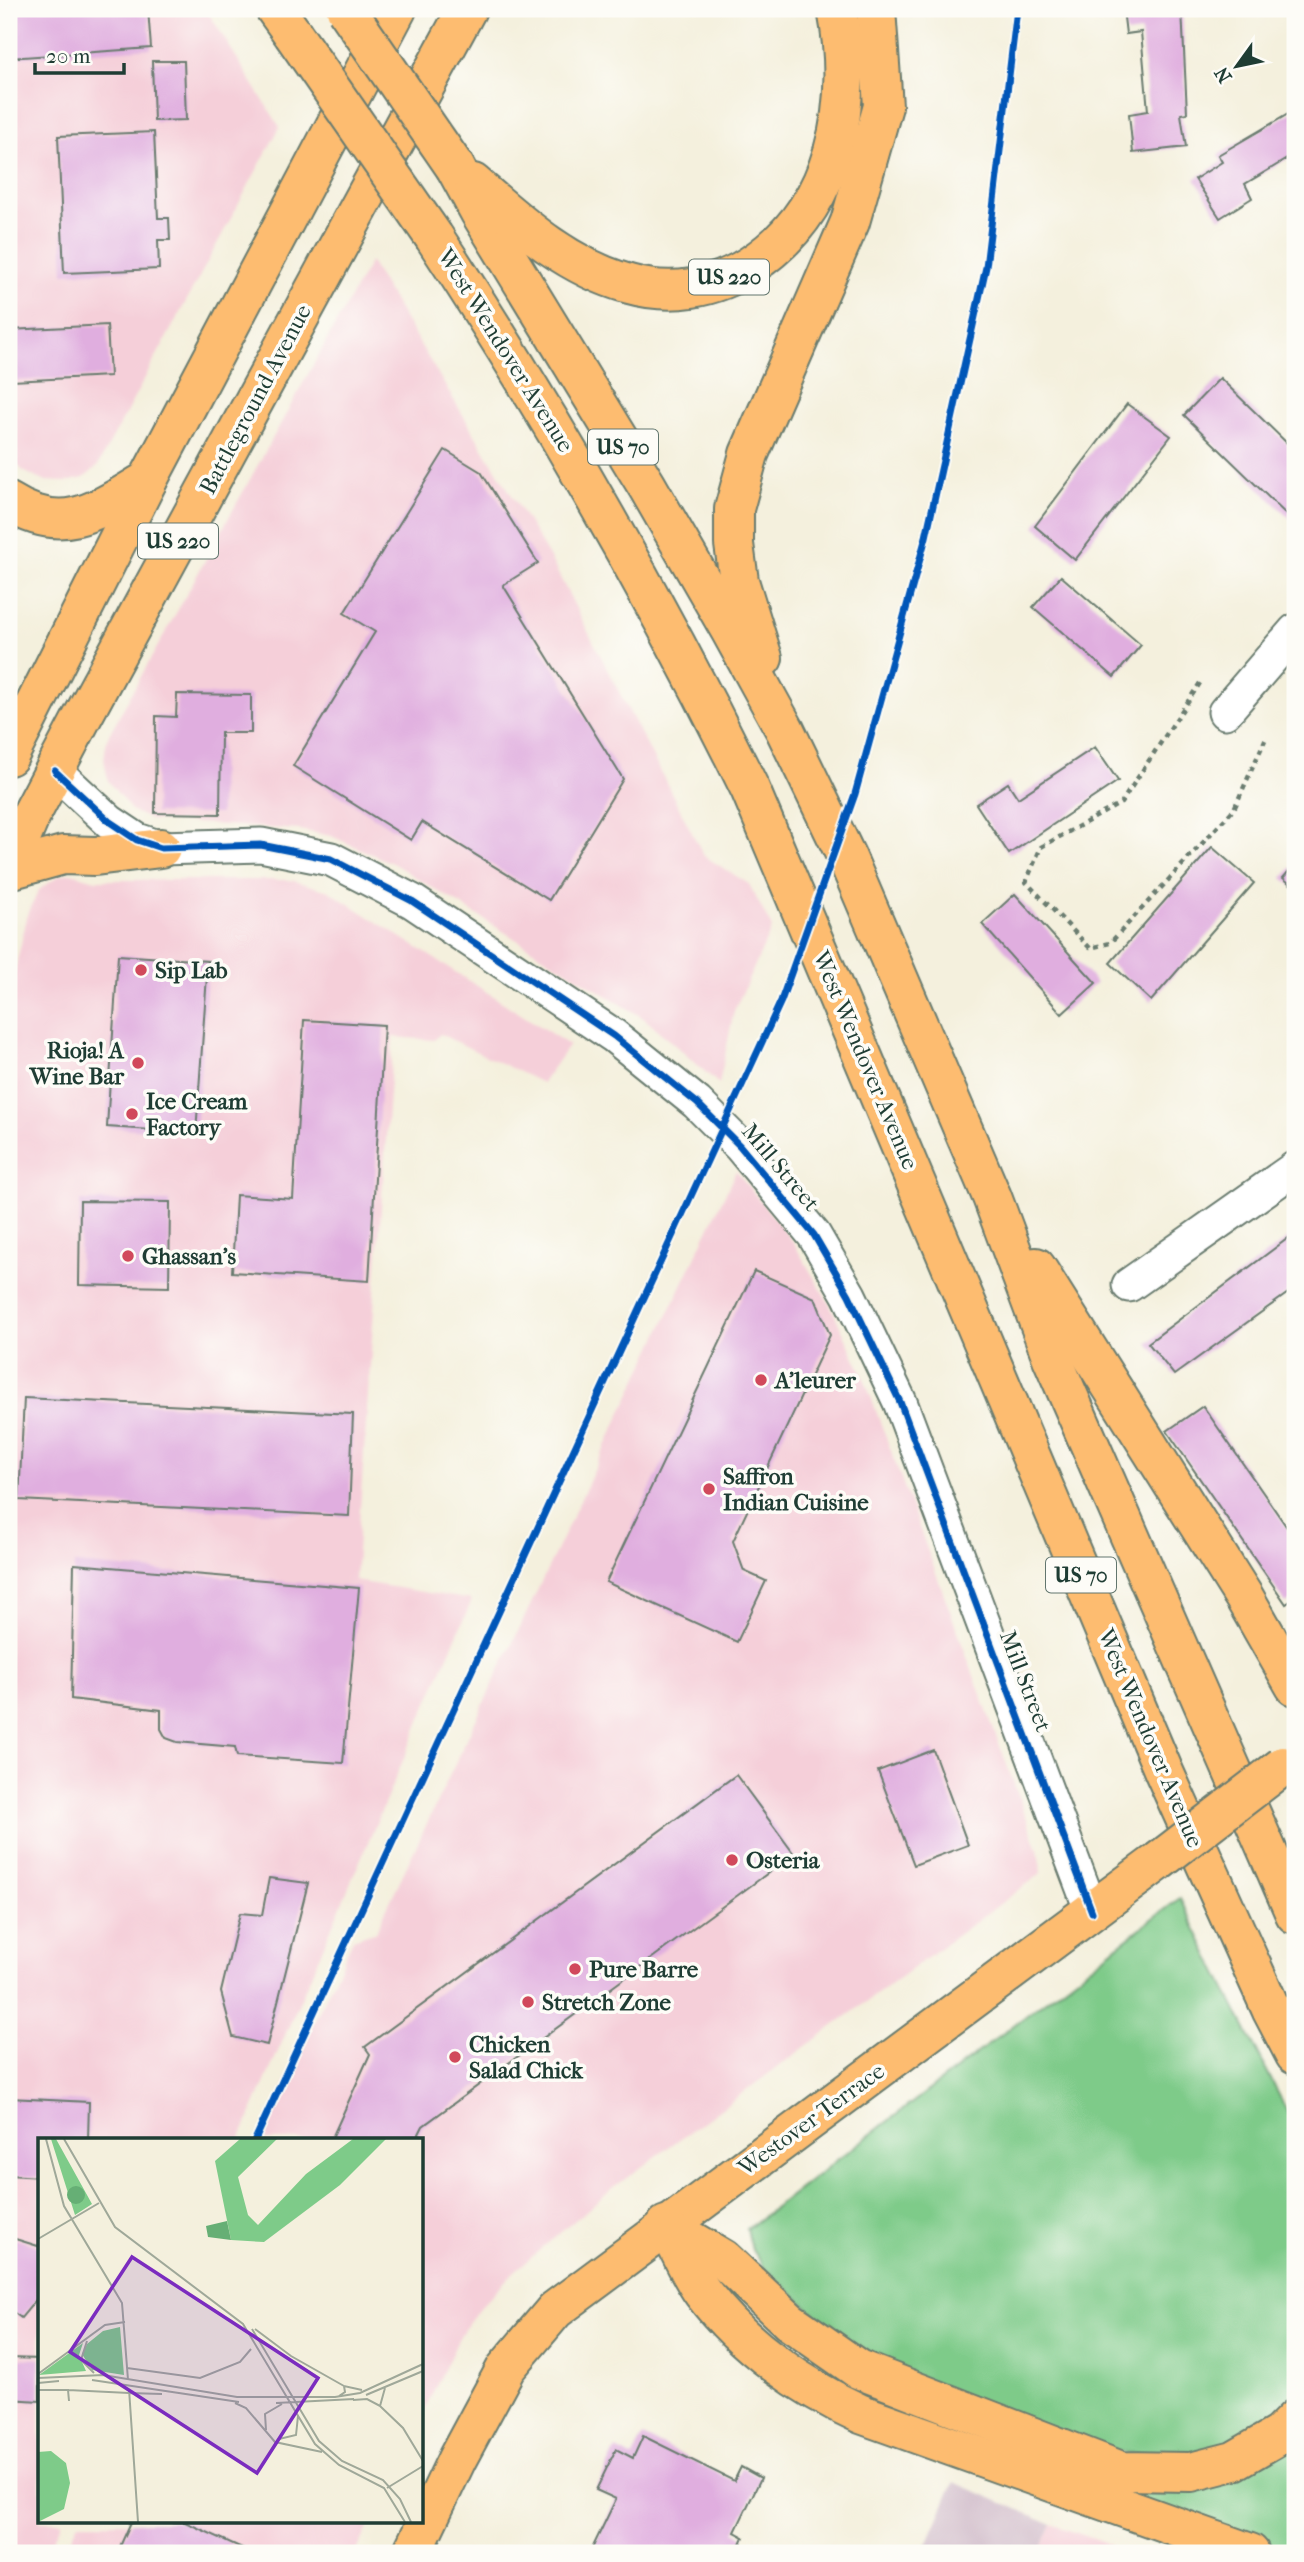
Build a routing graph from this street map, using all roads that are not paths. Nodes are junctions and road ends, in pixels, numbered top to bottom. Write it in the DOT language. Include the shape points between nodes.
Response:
graph roads {
  1 [pos="346,9"];
  2 [pos="397,9"];
  3 [pos="467,9"];
  4 [pos="837,9"];
  5 [pos="876,9"];
  6 [pos="284,21"];
  7 [pos="455,167"];
  8 [pos="148,480"];
  9 [pos="9,502"];
  10 [pos="1295,631"];
  11 [pos="1225,712"];
  12 [pos="786,730"];
  13 [pos="12,738"];
  14 [pos="55,771"];
  15 [pos="161,848"];
  16 [pos="9,868"];
  17 [pos="1295,1168"];
  18 [pos="992,1197"];
  19 [pos="1129,1285"];
  20 [pos="1295,1686"];
  21 [pos="1289,1762"];
  22 [pos="1092,1912"];
  23 [pos="1295,1914"];
  24 [pos="1295,2055"];
  25 [pos="666,2225"];
  26 [pos="1295,2419"];
  27 [pos="412,2553"];
  28 [pos="1250,2553"];
  1 -- 7 [label="main road, US 70, bridge"];
  2 -- 8 [label="main road"];
  3 -- 14 [label="main road, Battleground Avenue / US 220"];
  4 -- 7 [label="main road, US 220" via="843,43 841,104 833,153 819,194 794,231 768,254 714,284 673,291 630,284 591,270 551,247"];
  5 -- 12 [label="main road" via="883,106 850,222 749,454 734,509 739,581"];
  6 -- 24 [label="main road, West Wendover Avenue / US 70, bridge" via="434,237 564,441 692,672 750,789 880,1090 1164,1772"];
  7 -- 12 [label="main road, US 70" via="648,486"];
  8 -- 9 [label="main road" via="72,519 49,520 27,514"];
  8 -- 13 [label="main road"];
  10 -- 11 [label="street"];
  12 -- 18 [label="main road, US 70" via="908,996"];
  13 -- 14 [label="main road"];
  14 -- 15 [label="street, Mill Street" via="110,822 137,840"];
  14 -- 16 [label="main road, Battleground Avenue / US 220"];
  15 -- 16 [label="main road" via="63,855"];
  15 -- 22 [label="street, Mill Street" via="261,845 331,859 412,901 614,1036 697,1103 740,1146 814,1235 849,1295 900,1402"];
  17 -- 19 [label="street"];
  18 -- 20 [label="main road" via="1244,1597"];
  18 -- 23 [label="main road, US 70" via="1052,1358"];
  21 -- 22 [label="main road, Westover Terrace, bridge"];
  22 -- 25 [label="main road, Westover Terrace"];
  25 -- 26 [label="main road" via="723,2259 789,2321 858,2369 1121,2471 1191,2472 1234,2461 1279,2435"];
  25 -- 27 [label="main road, Westover Terrace" via="555,2310 506,2368"];
  25 -- 28 [label="main road" via="703,2293 756,2348 823,2397"];
}
